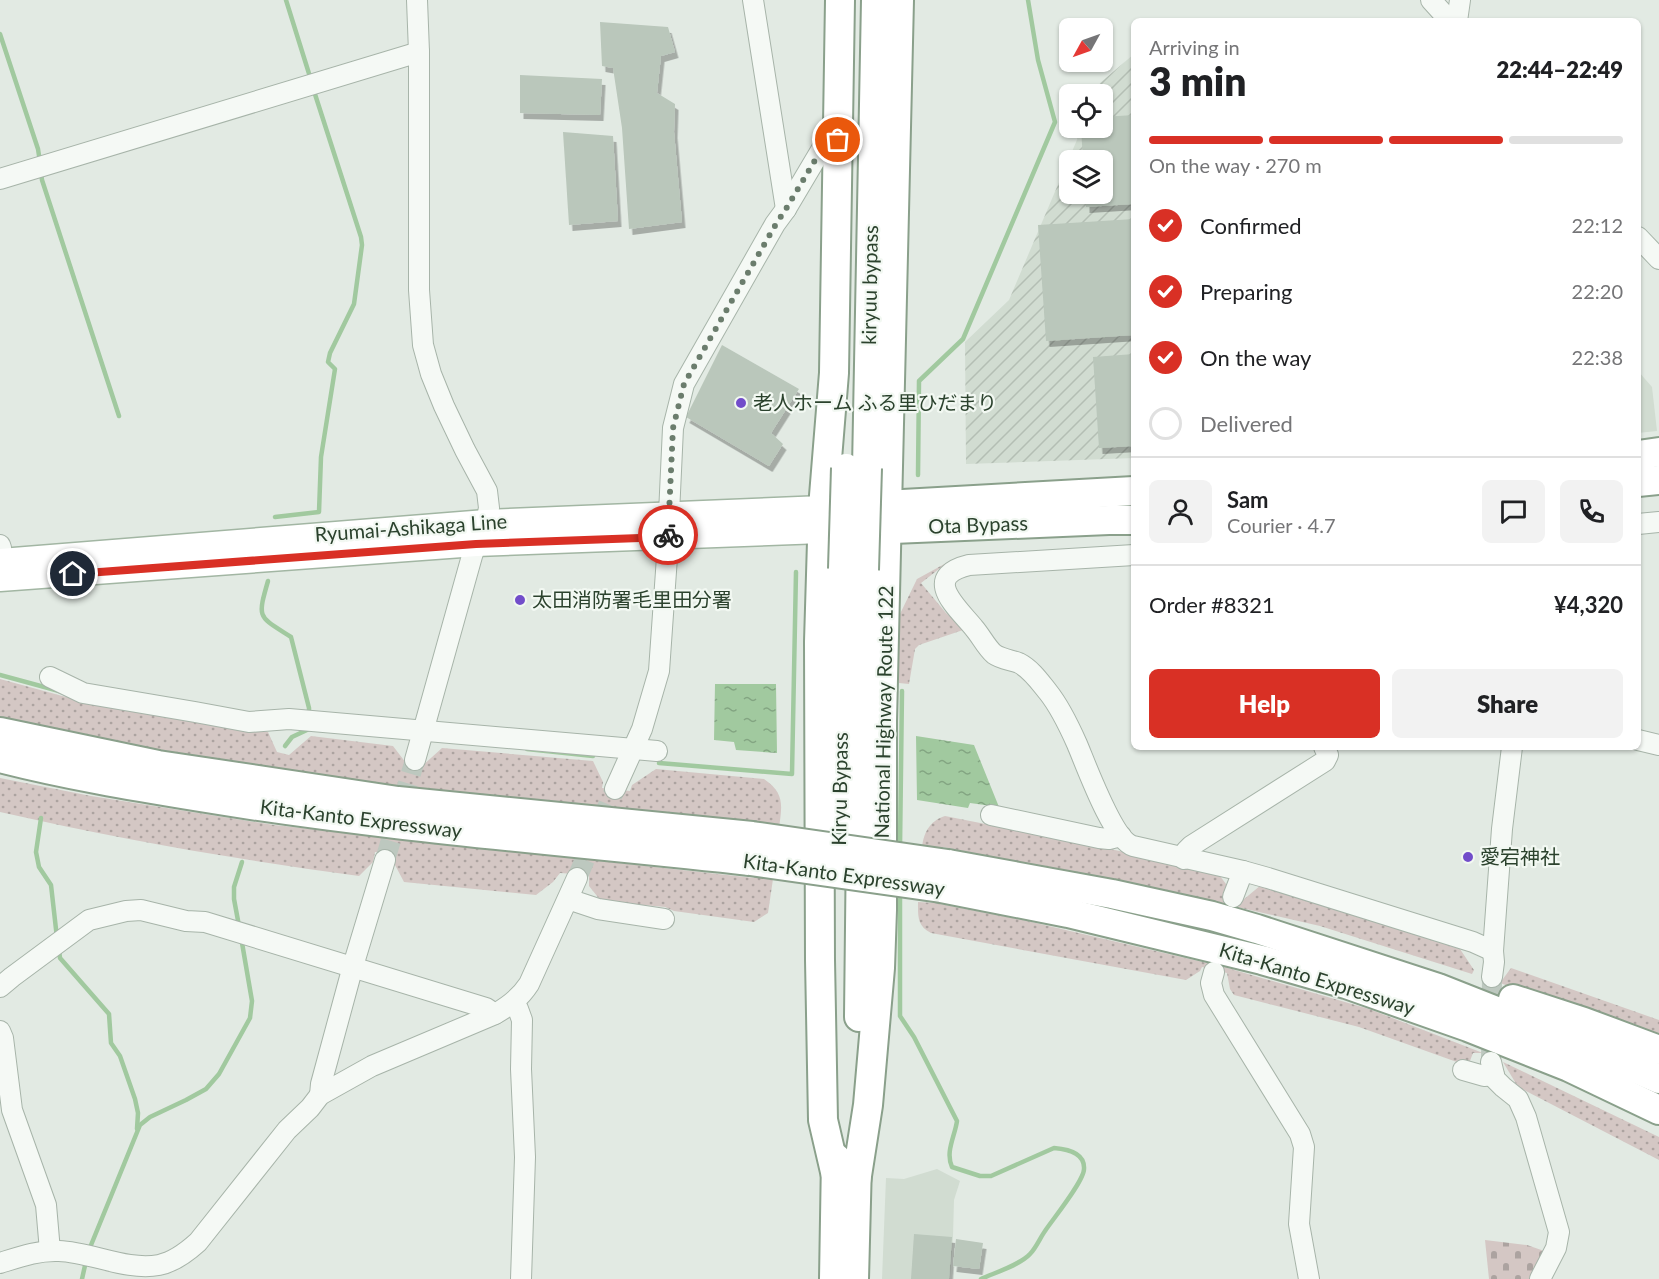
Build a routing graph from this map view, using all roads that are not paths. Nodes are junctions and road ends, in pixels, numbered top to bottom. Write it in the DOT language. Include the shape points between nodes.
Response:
graph roads {
  1 [pos="417,0"];
  2 [pos="753,0"];
  3 [pos="840,0"];
  4 [pos="855,0"];
  5 [pos="876,0"];
  6 [pos="899,0"];
  7 [pos="1431,0"];
  8 [pos="1460,0"];
  9 [pos="1447,18"];
  10 [pos="1457,18"];
  11 [pos="419,52"];
  12 [pos="838,140"];
  13 [pos="0,179"];
  14 [pos="786,209"];
  15 [pos="1641,240"];
  16 [pos="1659,259"];
  17 [pos="1659,452"];
  18 [pos="1641,455"];
  19 [pos="856,468"];
  20 [pos="1659,480"];
  21 [pos="1641,482"];
  22 [pos="1131,491"];
  23 [pos="1659,498"];
  24 [pos="1641,500"];
  25 [pos="887,517"];
  26 [pos="823,520"];
  27 [pos="1131,520"];
  28 [pos="486,522"];
  29 [pos="1659,522"];
  30 [pos="1641,524"];
  31 [pos="668,526"];
  32 [pos="1131,529"];
  33 [pos="476,544"];
  34 [pos="0,551"];
  35 [pos="1131,555"];
  36 [pos="864,569"];
  37 [pos="0,579"];
  38 [pos="50,677"];
  39 [pos="423,731"];
  40 [pos="0,732"];
  41 [pos="1641,741"];
  42 [pos="1659,745"];
  43 [pos="633,749"];
  44 [pos="1326,750"];
  45 [pos="1512,750"];
  46 [pos="657,751"];
  47 [pos="0,758"];
  48 [pos="415,760"];
  49 [pos="615,789"];
  50 [pos="991,815"];
  51 [pos="1121,836"];
  52 [pos="751,849"];
  53 [pos="1184,859"];
  54 [pos="385,860"];
  55 [pos="1243,871"];
  56 [pos="944,876"];
  57 [pos="577,878"];
  58 [pos="1233,897"];
  59 [pos="568,899"];
  60 [pos="664,919"];
  61 [pos="1257,929"];
  62 [pos="1493,951"];
  63 [pos="353,966"];
  64 [pos="1214,972"];
  65 [pos="1492,977"];
  66 [pos="0,987"];
  67 [pos="513,1003"];
  68 [pos="495,1014"];
  69 [pos="0,1030"];
  70 [pos="1659,1050"];
  71 [pos="1463,1070"];
  72 [pos="320,1095"];
  73 [pos="1654,1100"];
  74 [pos="846,1179"];
  75 [pos="50,1251"];
  76 [pos="0,1263"];
  77 [pos="125,1264"];
  78 [pos="140,1279"];
  79 [pos="521,1279"];
  80 [pos="834,1279"];
  81 [pos="854,1279"];
  82 [pos="1309,1279"];
  83 [pos="1540,1279"];
  1 -- 11 [label="street"];
  2 -- 14 [label="street"];
  3 -- 12 [label="highway"];
  4 -- 19 [label="highway, kiryuu bypass"];
  5 -- 19 [label="highway, kiryuu bypass"];
  6 -- 25 [label="highway, National Highway Route 122"];
  7 -- 9 [label="street"];
  8 -- 10 [label="street"];
  11 -- 13 [label="street"];
  11 -- 28 [label="street" via="419,290 423,345 444,406 487,491"];
  12 -- 14 [label="street" via="824,145"];
  12 -- 26 [label="highway" via="834,373"];
  14 -- 31 [label="street" via="684,384 673,428"];
  15 -- 16 [label="street"];
  17 -- 18 [label="highway"];
  19 -- 36 [label="highway, kiryuu bypass, bridge"];
  20 -- 21 [label="highway"];
  22 -- 25 [label="highway, Ota Bypass"];
  23 -- 24 [label="highway"];
  25 -- 26 [label="highway, Ota Bypass"];
  25 -- 27 [label="highway, Ota Bypass"];
  25 -- 36 [label="highway, National Highway Route 122"];
  26 -- 31 [label="main road, Ryumai-Ashikaga Line"];
  26 -- 74 [label="highway" via="819,689 823,1120"];
  28 -- 31 [label="main road, Ryumai-Ashikaga Line"];
  28 -- 33 [label="street"];
  28 -- 34 [label="main road, Ryumai-Ashikaga Line"];
  29 -- 30 [label="street"];
  31 -- 33 [label="main road"];
  31 -- 43 [label="street" via="659,671"];
  32 -- 36 [label="highway" via="911,547"];
  33 -- 37 [label="main road"];
  33 -- 39 [label="street"];
  35 -- 51 [label="street" via="969,565 953,571 945,582 946,595 991,652 1026,667 1056,704"];
  36 -- 74 [label="highway, Kiryu Bypass"];
  36 -- 74 [label="highway, National Highway Route 122" via="882,721 882,910 868,1105"];
  38 -- 39 [label="street" via="83,693 249,722 290,719"];
  39 -- 43 [label="street"];
  39 -- 48 [label="street"];
  40 -- 52 [label="highway, Kita-Kanto Expressway" via="158,765"];
  41 -- 42 [label="street"];
  43 -- 46 [label="street"];
  43 -- 49 [label="street"];
  44 -- 53 [label="street" via="1329,755 1324,761 1191,846"];
  45 -- 62 [label="street"];
  47 -- 52 [label="highway, Kita-Kanto Expressway" via="147,788 389,824"];
  50 -- 51 [label="street" via="1099,838"];
  51 -- 53 [label="street" via="1128,844"];
  52 -- 56 [label="highway, Kita-Kanto Expressway, bridge"];
  53 -- 55 [label="street"];
  54 -- 63 [label="street"];
  55 -- 58 [label="street"];
  55 -- 62 [label="street" via="1366,907"];
  56 -- 61 [label="highway, Kita-Kanto Expressway" via="1112,894"];
  56 -- 73 [label="highway, Kita-Kanto Expressway" via="1346,984"];
  57 -- 59 [label="street"];
  59 -- 60 [label="street" via="598,909"];
  59 -- 67 [label="street" via="529,984"];
  61 -- 70 [label="highway" via="1376,953"];
  61 -- 73 [label="highway, Kita-Kanto Expressway" via="1438,988 1572,1041"];
  62 -- 65 [label="street"];
  63 -- 66 [label="street" via="205,922 141,910 89,920"];
  63 -- 68 [label="street"];
  63 -- 72 [label="street"];
  64 -- 82 [label="street" via="1214,995 1300,1134 1304,1147 1299,1224"];
  67 -- 68 [label="street"];
  67 -- 79 [label="street" via="522,1020 525,1157"];
  68 -- 72 [label="street" via="372,1066"];
  69 -- 75 [label="street" via="12,1110 46,1205"];
  71 -- 83 [label="street" via="1484,1076 1492,1069 1503,1087 1518,1099 1526,1117 1559,1232 1556,1248"];
  72 -- 77 [label="street" via="287,1130 198,1242 179,1257 159,1265"];
  74 -- 80 [label="highway, Kiryu Bypass"];
  74 -- 81 [label="highway, Kiryu Bypass"];
  75 -- 76 [label="street"];
  75 -- 77 [label="street" via="74,1252"];
  77 -- 78 [label="street"];
}
